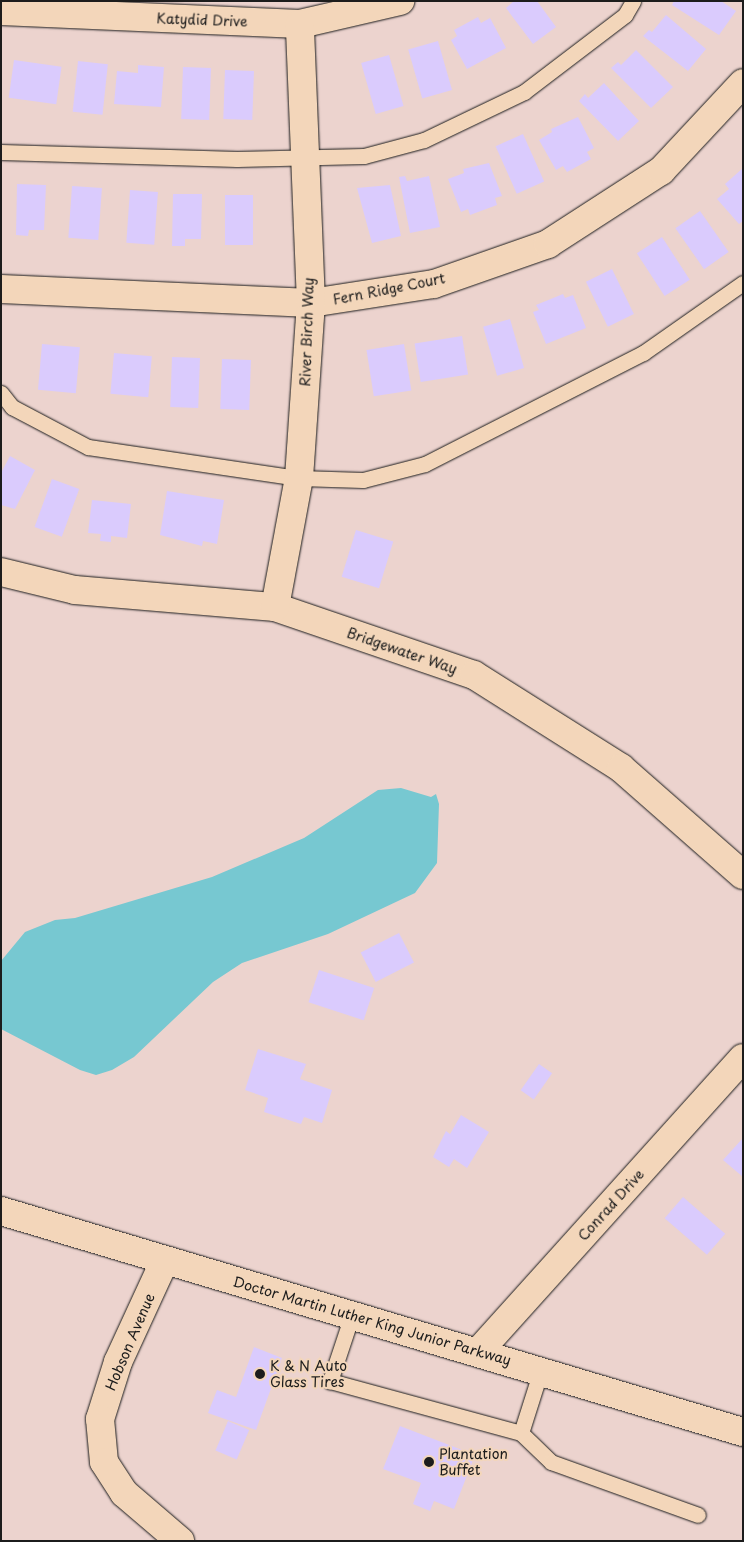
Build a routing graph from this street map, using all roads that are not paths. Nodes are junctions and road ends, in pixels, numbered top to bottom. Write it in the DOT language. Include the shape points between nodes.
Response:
graph roads {
  1 [pos="400,1"];
  2 [pos="634,1"];
  3 [pos="1,11"];
  4 [pos="300,24"];
  5 [pos="743,83"];
  6 [pos="1,152"];
  7 [pos="305,160"];
  8 [pos="743,284"];
  9 [pos="1,289"];
  10 [pos="311,303"];
  11 [pos="1,392"];
  12 [pos="299,478"];
  13 [pos="1,572"];
  14 [pos="275,607"];
  15 [pos="743,875"];
  16 [pos="743,1058"];
  17 [pos="1,1211"];
  18 [pos="164,1262"];
  19 [pos="352,1315"];
  20 [pos="479,1351"];
  21 [pos="541,1370"];
  22 [pos="743,1432"];
  23 [pos="521,1433"];
  24 [pos="698,1515"];
  25 [pos="180,1541"];
  1 -- 4 [label="street, Katydid Drive"];
  2 -- 7 [label="lane" via="625,15 524,92 424,140 364,156"];
  3 -- 4 [label="street, Katydid Drive"];
  4 -- 7 [label="street, River Birch Way"];
  5 -- 10 [label="street, Fern Ridge Court" via="662,170 548,244 434,284"];
  6 -- 7 [label="lane"];
  7 -- 10 [label="street, River Birch Way"];
  8 -- 12 [label="lane" via="643,353 425,464 364,480"];
  9 -- 10 [label="street, Fern Ridge Court"];
  10 -- 12 [label="street, River Birch Way"];
  11 -- 12 [label="lane" via="12,407 88,447"];
  12 -- 14 [label="street, River Birch Way"];
  13 -- 14 [label="street, Bridgewater Way" via="75,590"];
  14 -- 15 [label="street, Bridgewater Way" via="474,675 621,768"];
  16 -- 20 [label="street, Conrad Drive"];
  17 -- 18 [label="street, Doctor Martin Luther King Junior Parkway"];
  18 -- 19 [label="street, Doctor Martin Luther King Junior Parkway"];
  18 -- 25 [label="street, Hobson Avenue" via="118,1362 100,1418 104,1462 124,1493"];
  19 -- 20 [label="street, Doctor Martin Luther King Junior Parkway"];
  19 -- 23 [label="lane" via="330,1381"];
  20 -- 21 [label="street, Doctor Martin Luther King Junior Parkway"];
  21 -- 22 [label="street, Doctor Martin Luther King Junior Parkway"];
  21 -- 23 [label="lane"];
  23 -- 24 [label="lane" via="551,1462"];
}
